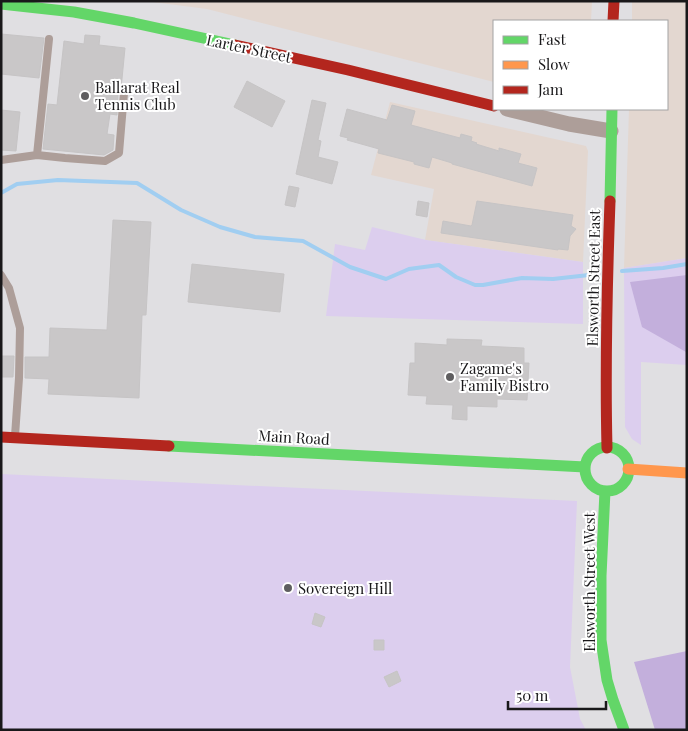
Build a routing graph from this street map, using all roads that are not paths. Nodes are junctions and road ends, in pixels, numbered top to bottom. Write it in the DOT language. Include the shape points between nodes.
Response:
graph roads {
  1 [pos="614,1"];
  2 [pos="1,4"];
  3 [pos="613,20"];
  4 [pos="50,39"];
  5 [pos="124,93"];
  6 [pos="493,106"];
  7 [pos="511,110"];
  8 [pos="612,110"];
  9 [pos="611,131"];
  10 [pos="37,154"];
  11 [pos="1,160"];
  12 [pos="1,275"];
  13 [pos="1,437"];
  14 [pos="15,438"];
  15 [pos="607,448"];
  16 [pos="585,467"];
  17 [pos="628,469"];
  18 [pos="687,473"];
  19 [pos="605,491"];
  20 [pos="624,730"];
  1 -- 3 [label="street"];
  2 -- 6 [label="street, Larter Street" via="134,23"];
  4 -- 10 [label="lane"];
  5 -- 10 [label="lane" via="119,153 105,161"];
  7 -- 9 [label="street"];
  8 -- 9 [label="street, Elsworth Street East"];
  9 -- 15 [label="street, Elsworth Street East"];
  10 -- 11 [label="lane"];
  12 -- 14 [label="lane" via="20,328"];
  13 -- 14 [label="street, Main Road"];
  14 -- 16 [label="street, Main Road"];
  15 -- 16 [label="street" via="592,453"];
  15 -- 17 [label="street" via="620,452"];
  16 -- 19 [label="street" via="590,484"];
  17 -- 18 [label="street"];
  17 -- 19 [label="street" via="622,485"];
  19 -- 20 [label="street, Elsworth Street West" via="601,647 608,683"];
}
